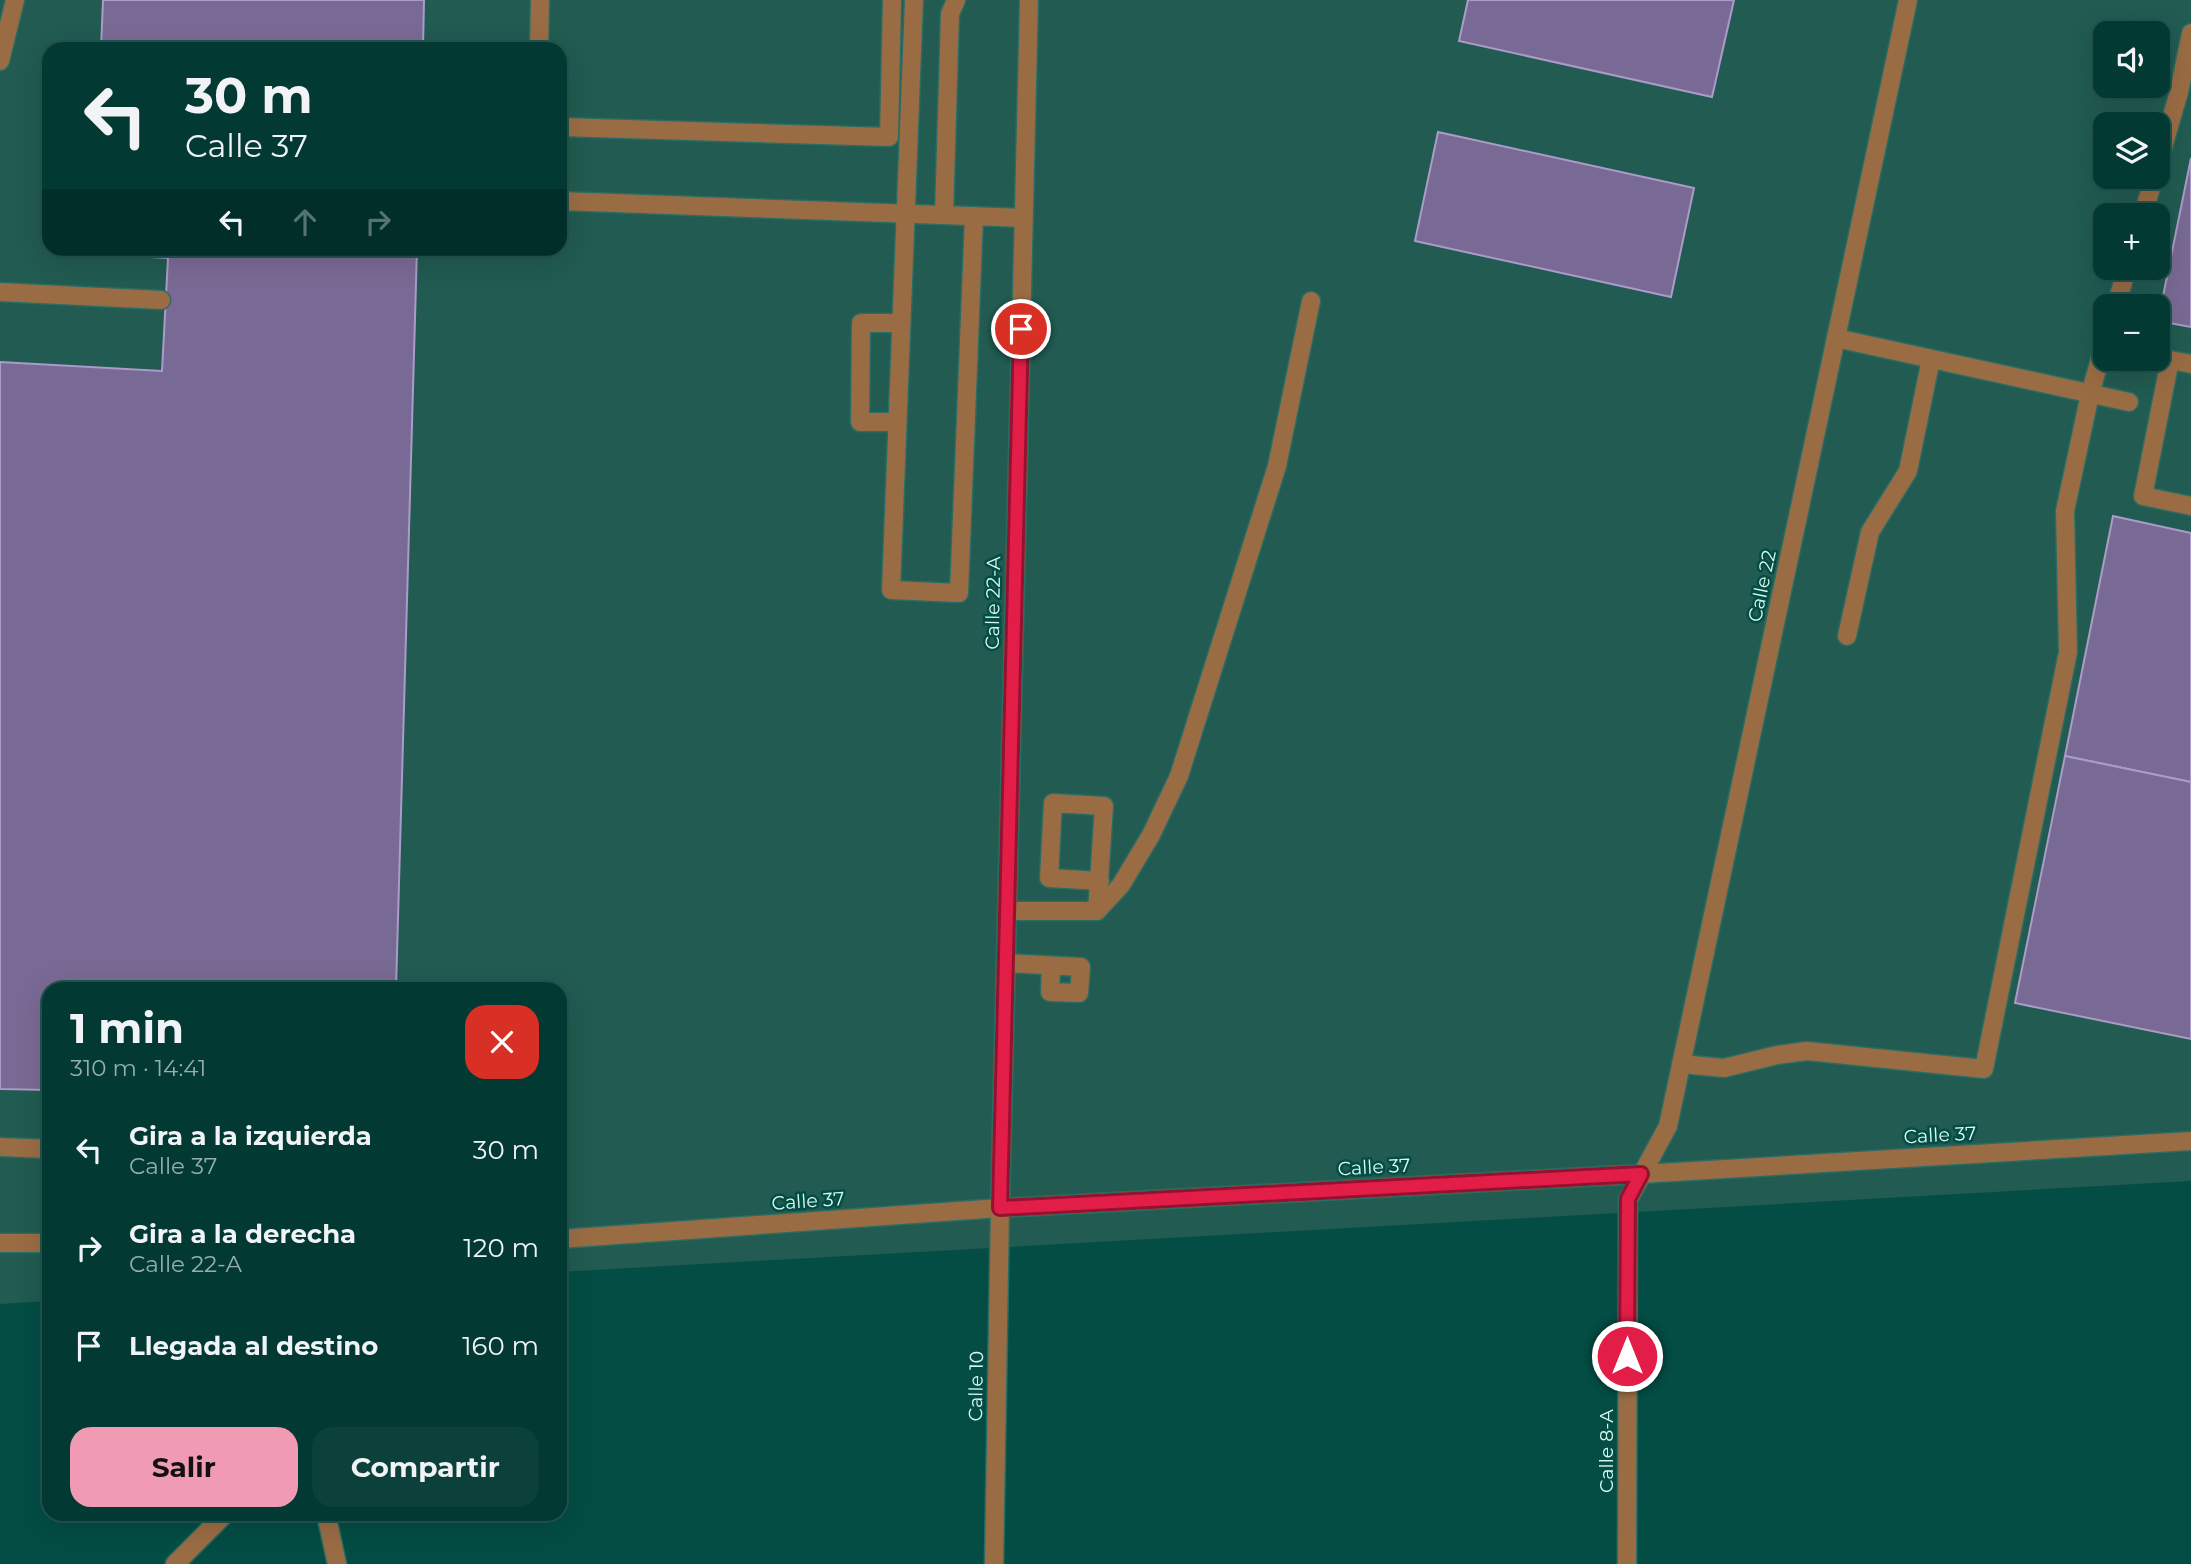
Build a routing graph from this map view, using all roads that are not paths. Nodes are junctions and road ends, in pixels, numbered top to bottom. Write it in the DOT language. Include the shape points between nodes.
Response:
graph roads {
  1 [pos="15,0"];
  2 [pos="540,0"];
  3 [pos="892,0"];
  4 [pos="914,0"];
  5 [pos="956,0"];
  6 [pos="1029,0"];
  7 [pos="1908,0"];
  8 [pos="2191,33"];
  9 [pos="539,42"];
  10 [pos="0,61"];
  11 [pos="2170,123"];
  12 [pos="567,127"];
  13 [pos="567,201"];
  14 [pos="906,213"];
  15 [pos="944,215"];
  16 [pos="974,216"];
  17 [pos="1023,218"];
  18 [pos="0,292"];
  19 [pos="161,300"];
  20 [pos="1311,301"];
  21 [pos="901,323"];
  22 [pos="1836,338"];
  23 [pos="1931,359"];
  24 [pos="2191,364"];
  25 [pos="2097,371"];
  26 [pos="2090,394"];
  27 [pos="2129,402"];
  28 [pos="897,422"];
  29 [pos="2191,506"];
  30 [pos="1847,636"];
  31 [pos="1100,881"];
  32 [pos="1007,911"];
  33 [pos="1097,911"];
  34 [pos="1006,963"];
  35 [pos="1051,966"];
  36 [pos="1681,1063"];
  37 [pos="2191,1141"];
  38 [pos="0,1147"];
  39 [pos="42,1149"];
  40 [pos="1641,1174"];
  41 [pos="1000,1208"];
  42 [pos="567,1239"];
  43 [pos="0,1243"];
  44 [pos="42,1243"];
  45 [pos="218,1521"];
  46 [pos="328,1521"];
  47 [pos="175,1564"];
  48 [pos="337,1564"];
  49 [pos="994,1564"];
  50 [pos="1627,1564"];
  1 -- 10 [label="street"];
  2 -- 9 [label="street"];
  3 -- 12 [label="street" via="889,137"];
  4 -- 14 [label="street"];
  5 -- 15 [label="street" via="950,14"];
  6 -- 17 [label="street, Calle 22-A"];
  7 -- 22 [label="street, Calle 22"];
  8 -- 11 [label="street"];
  13 -- 14 [label="street"];
  14 -- 15 [label="street"];
  14 -- 21 [label="street"];
  15 -- 16 [label="street"];
  16 -- 17 [label="street"];
  16 -- 28 [label="street" via="959,593 891,590"];
  17 -- 32 [label="street, Calle 22-A"];
  18 -- 19 [label="street"];
  20 -- 33 [label="street" via="1277,466 1179,776 1121,885"];
  21 -- 28 [label="street"];
  21 -- 28 [label="street" via="861,323 860,422"];
  22 -- 23 [label="street"];
  22 -- 36 [label="street, Calle 22"];
  23 -- 26 [label="street"];
  23 -- 30 [label="street" via="1908,471 1870,531"];
  24 -- 29 [label="street" via="2170,360 2143,496"];
  25 -- 26 [label="street"];
  26 -- 27 [label="street"];
  26 -- 36 [label="street" via="2065,511 2068,652 1984,1069 1807,1051 1724,1068"];
  31 -- 31 [label="street" via="1104,806 1053,803 1049,878"];
  31 -- 33 [label="street"];
  32 -- 33 [label="street"];
  32 -- 34 [label="street, Calle 22-A"];
  34 -- 35 [label="street"];
  34 -- 41 [label="street, Calle 22-A"];
  36 -- 40 [label="street, Calle 22" via="1668,1126"];
  37 -- 40 [label="street, Calle 37"];
  38 -- 39 [label="street"];
  40 -- 41 [label="street, Calle 37"];
  40 -- 50 [label="street, Calle 8-A" via="1628,1199"];
  41 -- 42 [label="street, Calle 37"];
  41 -- 49 [label="street, Calle 10"];
  43 -- 44 [label="street"];
  45 -- 47 [label="street"];
  46 -- 48 [label="street"];
}
